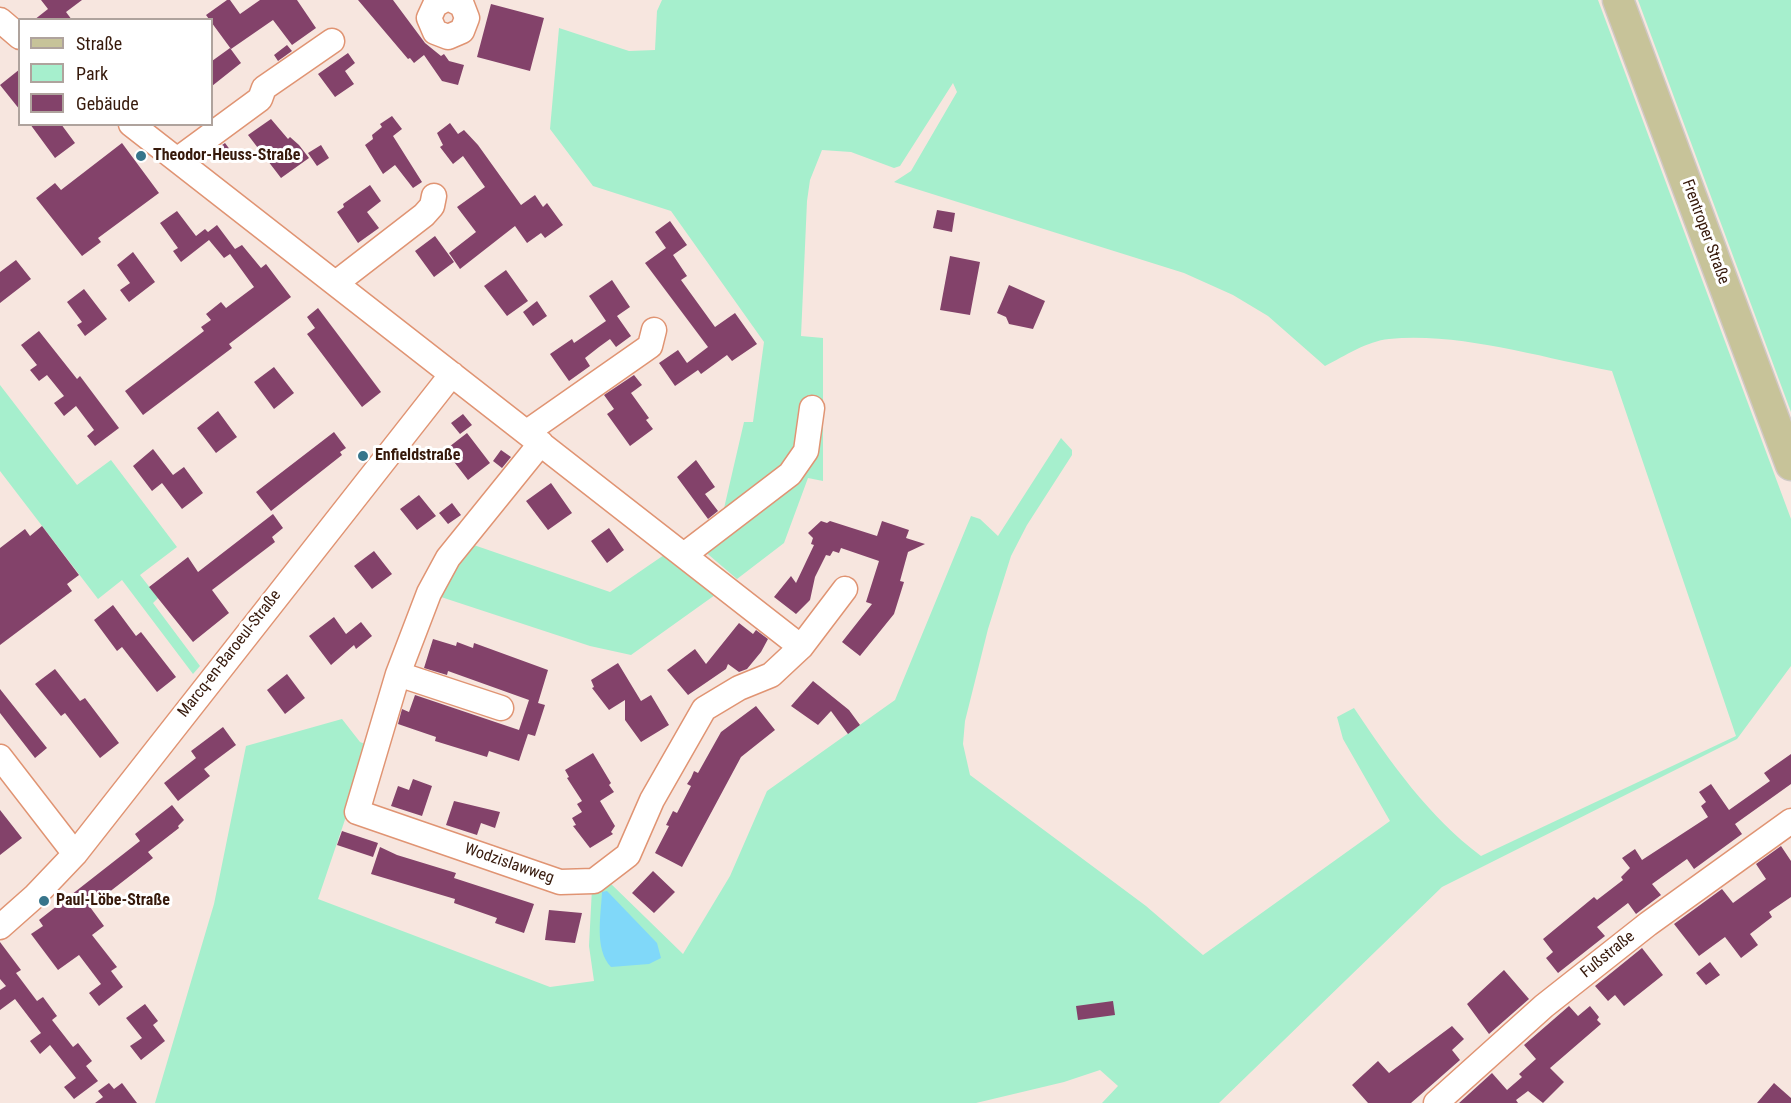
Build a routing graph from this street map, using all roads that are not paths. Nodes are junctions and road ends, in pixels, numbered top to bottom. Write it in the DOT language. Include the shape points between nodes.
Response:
graph roads {
  1 [pos="452,0"];
  2 [pos="1618,0"];
  3 [pos="429,4"];
  4 [pos="0,20"];
  5 [pos="18,35"];
  6 [pos="332,41"];
  7 [pos="134,126"];
  8 [pos="177,160"];
  9 [pos="434,196"];
  10 [pos="336,283"];
  11 [pos="654,330"];
  12 [pos="452,374"];
  13 [pos="812,408"];
  14 [pos="534,438"];
  15 [pos="1791,465"];
  16 [pos="684,555"];
  17 [pos="845,589"];
  18 [pos="801,647"];
  19 [pos="399,674"];
  20 [pos="501,708"];
  21 [pos="0,757"];
  22 [pos="1791,821"];
  23 [pos="75,854"];
  24 [pos="0,927"];
  25 [pos="1436,1103"];
  1 -- 3 [label="street" via="462,5 467,18 462,32 455,36 435,32"];
  2 -- 15 [label="main road, Frentroper Straße"];
  4 -- 5 [label="street"];
  6 -- 8 [label="street" via="264,88 260,99"];
  7 -- 8 [label="street"];
  8 -- 10 [label="street"];
  9 -- 10 [label="street" via="424,215"];
  10 -- 12 [label="street"];
  11 -- 14 [label="street" via="650,346"];
  12 -- 14 [label="street"];
  12 -- 23 [label="street, Marcq-en-Baroeul-Straße"];
  13 -- 16 [label="street" via="806,451 790,474"];
  14 -- 16 [label="street"];
  14 -- 19 [label="street, Wodzislawweg" via="448,558 429,593"];
  16 -- 18 [label="street"];
  17 -- 18 [label="street"];
  18 -- 19 [label="street, Wodzislawweg" via="771,675 704,709 652,800 627,855 594,881 560,882 357,812"];
  19 -- 20 [label="street"];
  21 -- 23 [label="street"];
  22 -- 25 [label="street, Fußstraße" via="1648,924 1544,1006"];
  23 -- 24 [label="street, Marcq-en-Baroeul-Straße"];
}
